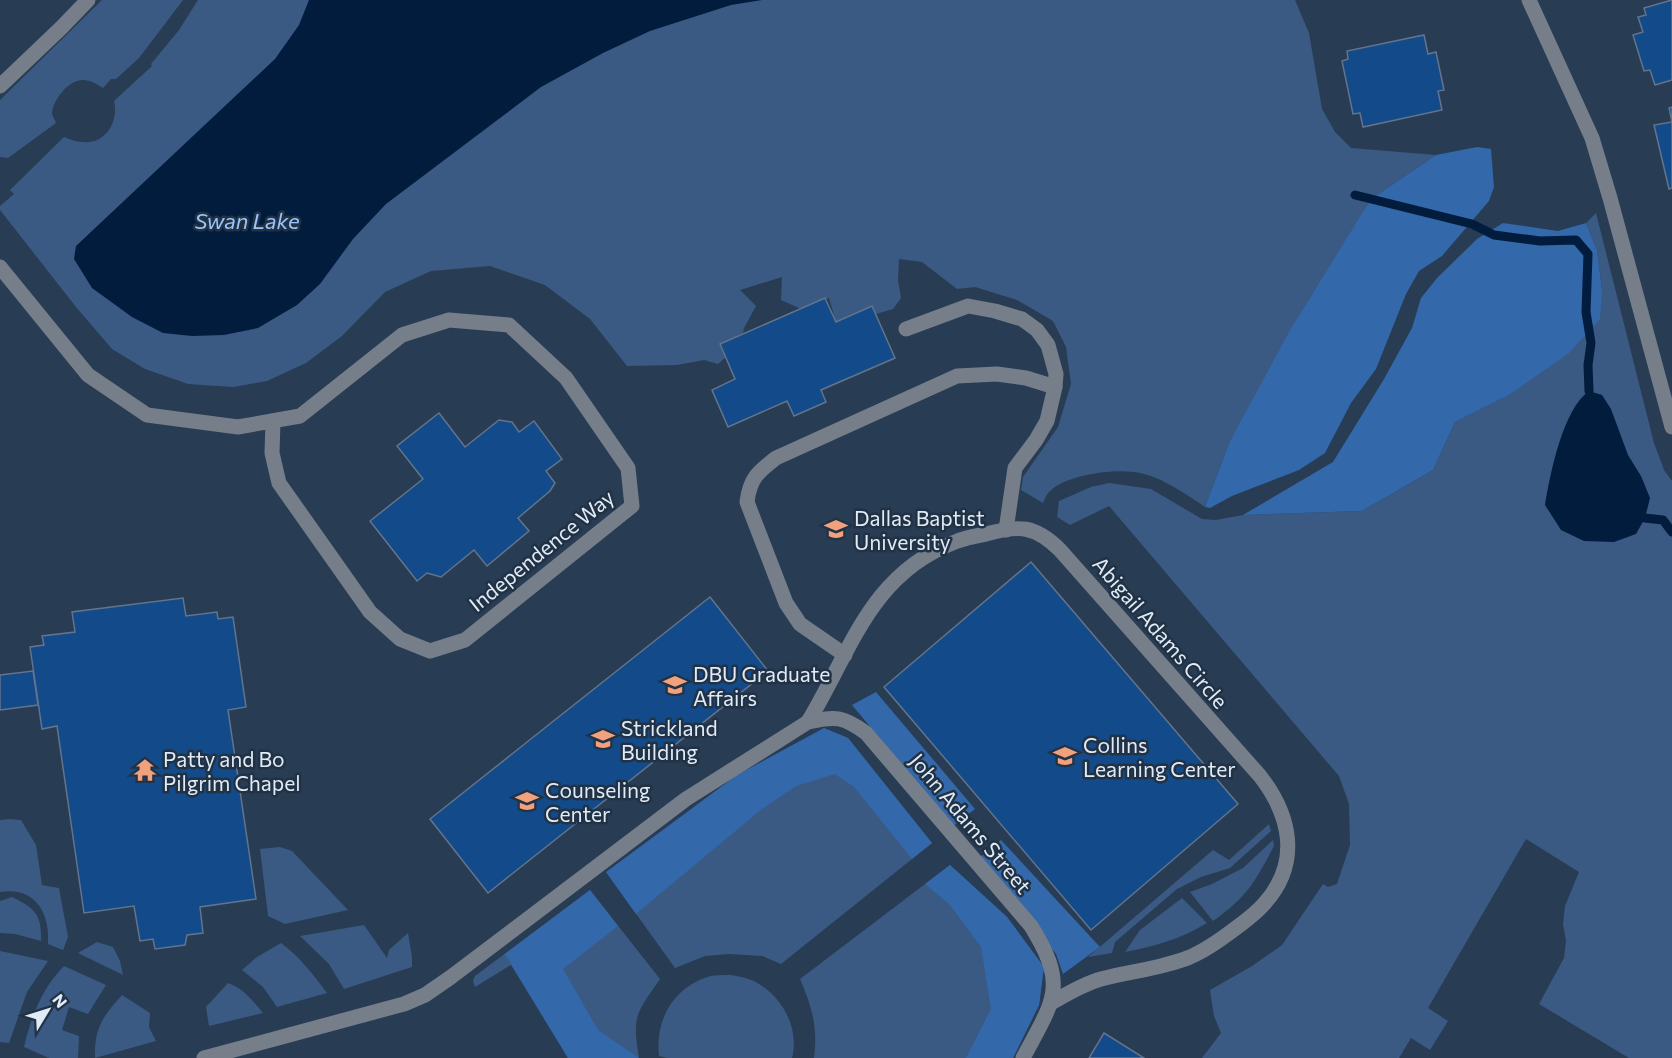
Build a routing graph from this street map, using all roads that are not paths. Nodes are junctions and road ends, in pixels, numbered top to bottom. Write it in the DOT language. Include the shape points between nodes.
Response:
graph roads {
  1 [pos="88,0"];
  2 [pos="1529,0"];
  3 [pos="0,86"];
  4 [pos="0,267"];
  5 [pos="906,329"];
  6 [pos="1055,387"];
  7 [pos="273,421"];
  8 [pos="1672,427"];
  9 [pos="1006,530"];
  10 [pos="846,655"];
  11 [pos="808,722"];
  12 [pos="1052,1003"];
  13 [pos="204,1058"];
  14 [pos="1023,1058"];
  1 -- 3 [label="street"];
  2 -- 8 [label="street" via="1592,138"];
  4 -- 7 [label="street, Independence Way" via="88,375 147,415 238,427"];
  5 -- 6 [label="street" via="968,306 1022,319 1048,345 1056,374"];
  6 -- 9 [label="street" via="1047,421 1015,468"];
  6 -- 10 [label="street" via="997,374 957,375 776,458 759,471 749,485 747,502 786,603 800,624"];
  7 -- 7 [label="street, Independence Way" via="300,416 402,335 449,320 509,325 566,378 628,468 632,506 465,640 430,651 400,639 370,612 279,483 272,453"];
  9 -- 10 [label="street, Abigail Adams Circle" via="955,542 899,575 880,594"];
  9 -- 12 [label="street, Abigail Adams Circle" via="1033,529 1049,538 1260,776 1283,813 1288,836 1287,861 1278,885 1264,905 1217,943 1189,957 1099,979"];
  10 -- 11 [label="street, Abigail Adams Circle"];
  11 -- 12 [label="street, John Adams Street" via="831,717 849,721 866,733 1031,926 1052,969"];
  11 -- 13 [label="street" via="686,799 425,995"];
  12 -- 14 [label="street"];
}
